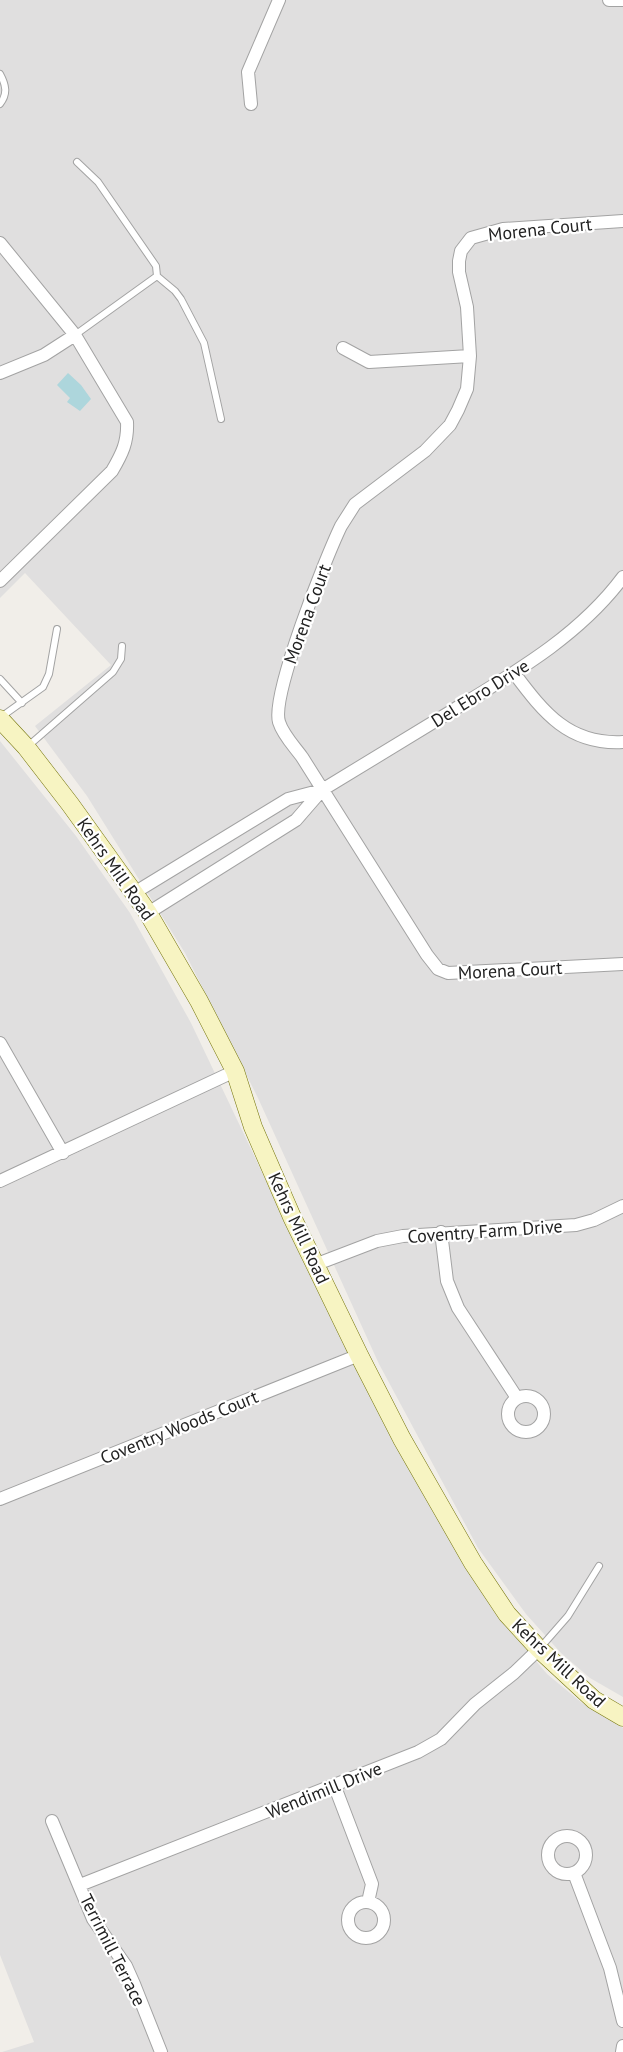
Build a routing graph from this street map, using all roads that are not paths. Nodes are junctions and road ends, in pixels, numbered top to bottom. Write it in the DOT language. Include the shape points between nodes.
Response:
graph roads {
  1 [pos="279,0"];
  2 [pos="609,0"];
  3 [pos="623,0"];
  4 [pos="0,74"];
  5 [pos="0,104"];
  6 [pos="252,104"];
  7 [pos="77,162"];
  8 [pos="623,221"];
  9 [pos="0,243"];
  10 [pos="156,276"];
  11 [pos="75,335"];
  12 [pos="343,348"];
  13 [pos="470,356"];
  14 [pos="0,373"];
  15 [pos="222,419"];
  16 [pos="623,577"];
  17 [pos="0,581"];
  18 [pos="57,629"];
  19 [pos="122,646"];
  20 [pos="514,673"];
  21 [pos="0,679"];
  22 [pos="22,703"];
  23 [pos="0,718"];
  24 [pos="623,742"];
  25 [pos="26,747"];
  26 [pos="322,790"];
  27 [pos="134,893"];
  28 [pos="148,914"];
  29 [pos="623,964"];
  30 [pos="0,1043"];
  31 [pos="235,1071"];
  32 [pos="63,1153"];
  33 [pos="0,1181"];
  34 [pos="623,1206"];
  35 [pos="441,1232"];
  36 [pos="317,1264"];
  37 [pos="359,1355"];
  38 [pos="517,1398"];
  39 [pos="0,1499"];
  40 [pos="599,1566"];
  41 [pos="539,1649"];
  42 [pos="623,1717"];
  43 [pos="335,1787"];
  44 [pos="52,1821"];
  45 [pos="574,1873"];
  46 [pos="80,1885"];
  47 [pos="368,1902"];
  48 [pos="623,2021"];
  49 [pos="623,2046"];
  50 [pos="161,2052"];
  51 [pos="622,2052"];
  1 -- 6 [label="street" via="248,72"];
  2 -- 3 [label="street"];
  4 -- 5 [label="lane" via="6,90"];
  7 -- 10 [label="lane" via="98,182 156,266"];
  8 -- 13 [label="street, Morena Court" via="502,229 471,238 461,251 458,272 467,308"];
  9 -- 11 [label="street"];
  10 -- 11 [label="lane"];
  10 -- 15 [label="lane" via="181,299 204,343"];
  11 -- 14 [label="street" via="44,355"];
  11 -- 17 [label="street" via="127,422 128,439 112,470"];
  12 -- 13 [label="street" via="369,362"];
  13 -- 26 [label="street, Morena Court" via="467,389 450,425 410,463 355,504 341,526 284,678 278,706 279,722"];
  16 -- 20 [label="street, Del Ebro Drive" via="596,610 574,630"];
  18 -- 22 [label="lane" via="47,679 43,687"];
  19 -- 25 [label="lane" via="113,672"];
  20 -- 24 [label="street" via="539,707 559,726 603,743"];
  20 -- 26 [label="street, Del Ebro Drive"];
  21 -- 22 [label="lane"];
  22 -- 23 [label="lane"];
  23 -- 25 [label="main road, Kehrs Mill Road"];
  25 -- 27 [label="main road, Kehrs Mill Road"];
  26 -- 27 [label="street, Del Ebro Drive" via="288,799"];
  26 -- 28 [label="street, Del Ebro Drive" via="296,820"];
  26 -- 29 [label="street, Morena Court" via="438,969 448,973"];
  27 -- 28 [label="main road, Kehrs Mill Road"];
  28 -- 31 [label="main road, Kehrs Mill Road"];
  30 -- 32 [label="street"];
  31 -- 32 [label="street"];
  31 -- 36 [label="main road, Kehrs Mill Road" via="253,1127 292,1218"];
  32 -- 33 [label="street"];
  34 -- 35 [label="street, Coventry Farm Drive" via="576,1225"];
  35 -- 36 [label="street, Coventry Farm Drive" via="377,1241"];
  35 -- 38 [label="street" via="447,1281 458,1308"];
  36 -- 37 [label="main road, Kehrs Mill Road"];
  37 -- 39 [label="street, Coventry Woods Court"];
  37 -- 41 [label="main road, Kehrs Mill Road" via="402,1439 473,1563 507,1614"];
  40 -- 41 [label="lane" via="568,1616"];
  41 -- 42 [label="main road, Kehrs Mill Road" via="594,1700"];
  41 -- 43 [label="street, Wendimill Drive" via="475,1704 442,1739"];
  43 -- 46 [label="street, Wendimill Drive"];
  43 -- 47 [label="street" via="372,1884"];
  44 -- 46 [label="street, Terrimill Terrace"];
  45 -- 48 [label="street" via="610,1968"];
  46 -- 50 [label="street, Terrimill Terrace" via="93,1919 126,1966"];
  49 -- 51 [label="street"];
}
